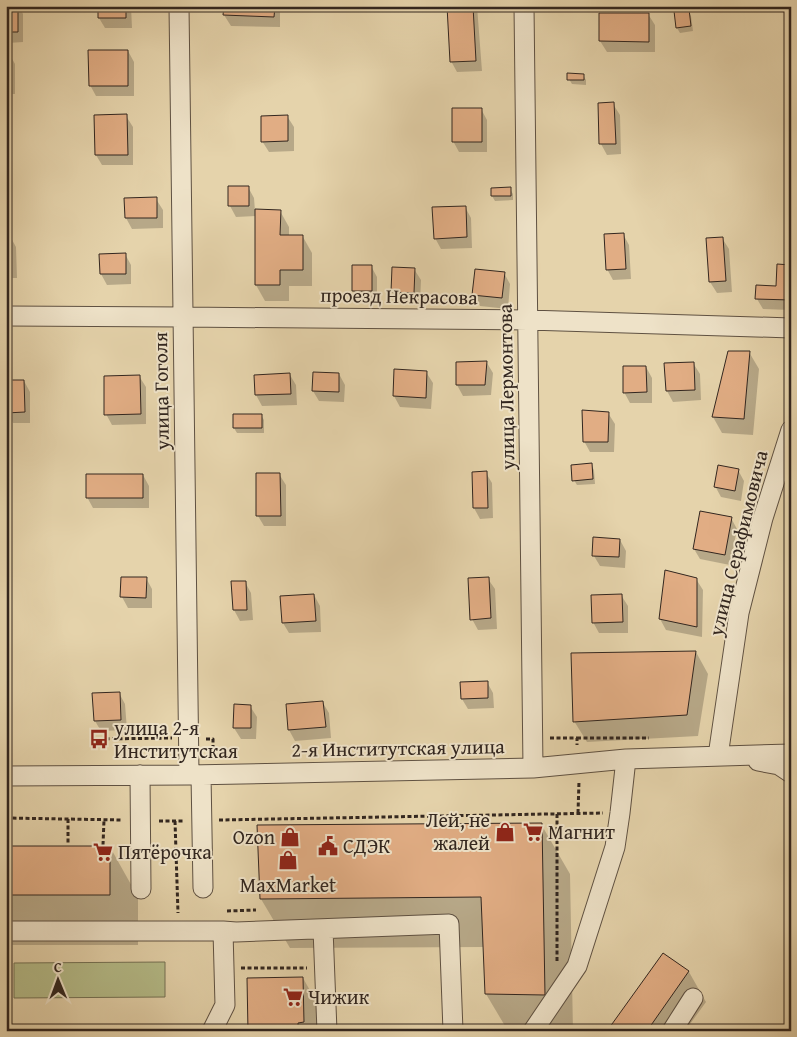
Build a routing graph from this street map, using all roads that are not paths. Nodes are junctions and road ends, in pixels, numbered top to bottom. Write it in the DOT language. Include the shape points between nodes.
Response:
graph roads {
  1 [pos="179,6"];
  2 [pos="524,6"];
  3 [pos="6,316"];
  4 [pos="183,317"];
  5 [pos="528,320"];
  6 [pos="791,328"];
  7 [pos="791,430"];
  8 [pos="791,754"];
  9 [pos="725,756"];
  10 [pos="626,759"];
  11 [pos="533,768"];
  12 [pos="791,773"];
  13 [pos="140,775"];
  14 [pos="195,775"];
  15 [pos="6,776"];
  16 [pos="203,888"];
  17 [pos="141,889"];
  18 [pos="323,929"];
  19 [pos="6,931"];
  20 [pos="223,931"];
  21 [pos="693,998"];
  22 [pos="212,1031"];
  23 [pos="327,1031"];
  24 [pos="453,1031"];
  25 [pos="533,1031"];
  26 [pos="672,1031"];
  1 -- 4 [label="street, улица Гоголя"];
  2 -- 5 [label="street, улица Лермонтова"];
  3 -- 4 [label="street, проезд Некрасова"];
  4 -- 5 [label="street, проезд Некрасова"];
  4 -- 14 [label="street, улица Гоголя"];
  5 -- 6 [label="street, проезд Некрасова"];
  5 -- 11 [label="street, улица Лермонтова"];
  7 -- 9 [label="street, улица Серафимовича" via="763,518 739,613"];
  8 -- 9 [label="street, 2-я Институтская улица"];
  9 -- 10 [label="street, 2-я Институтская улица"];
  9 -- 12 [label="street" via="779,765"];
  10 -- 11 [label="street, 2-я Институтская улица"];
  10 -- 25 [label="street" via="615,847 577,966"];
  11 -- 14 [label="street, 2-я Институтская улица"];
  13 -- 14 [label="street, 2-я Институтская улица"];
  13 -- 15 [label="street, 2-я Институтская улица"];
  13 -- 17 [label="street"];
  14 -- 16 [label="street, улица Гоголя" via="202,821"];
  18 -- 20 [label="street"];
  18 -- 23 [label="street"];
  18 -- 24 [label="street" via="449,924"];
  19 -- 20 [label="street"];
  20 -- 22 [label="street" via="225,1005"];
  21 -- 26 [label="street"];
}
